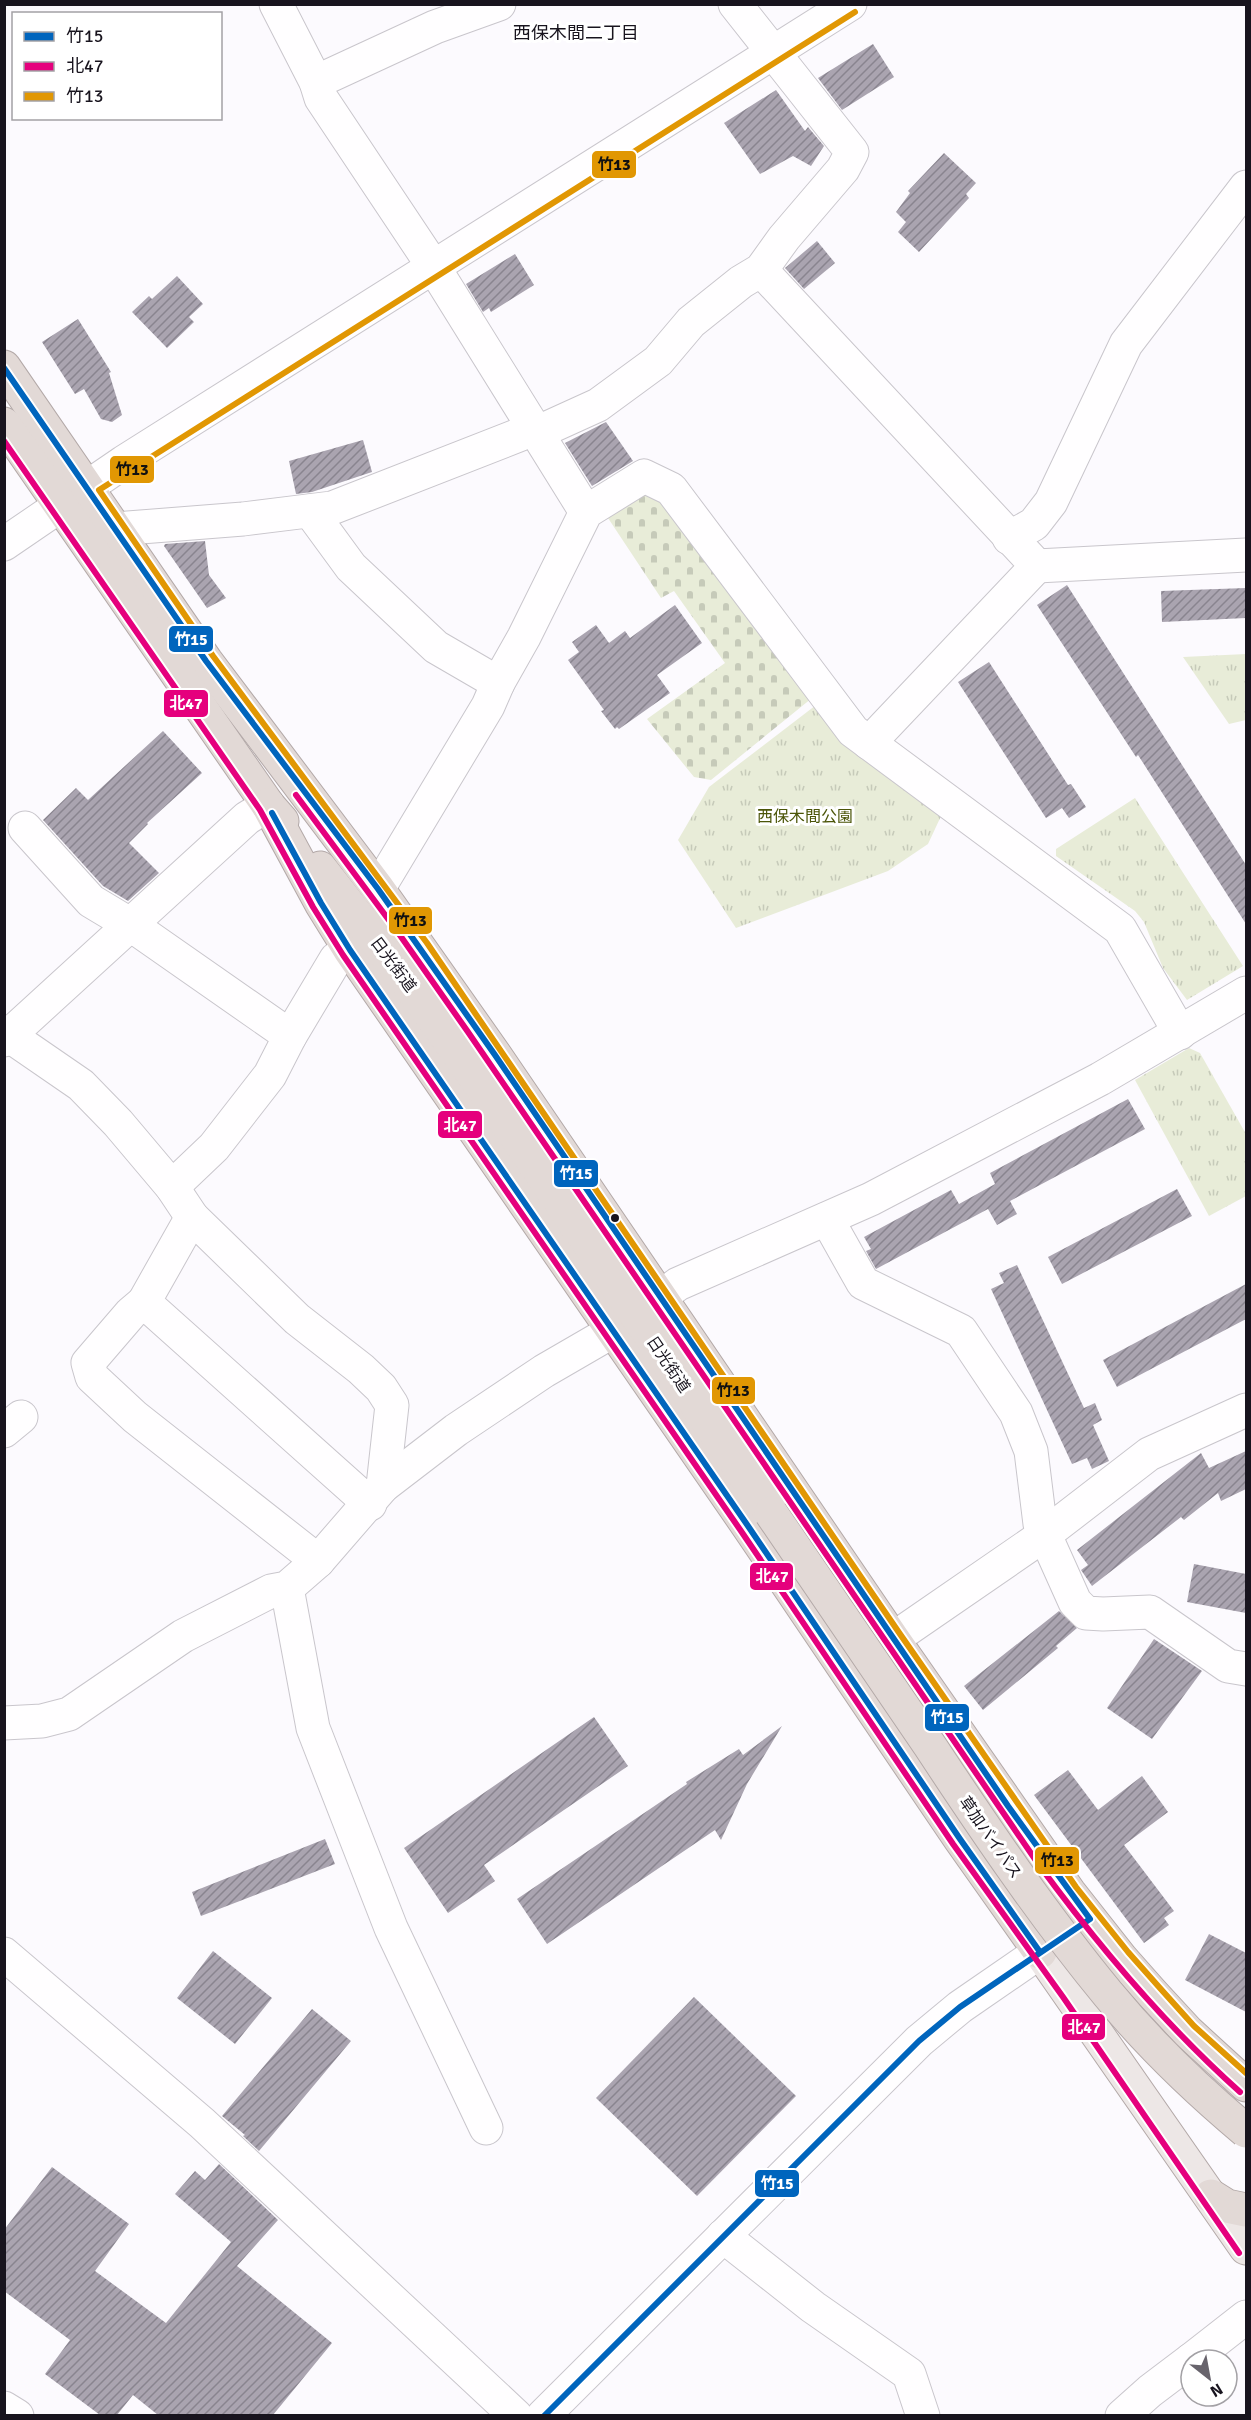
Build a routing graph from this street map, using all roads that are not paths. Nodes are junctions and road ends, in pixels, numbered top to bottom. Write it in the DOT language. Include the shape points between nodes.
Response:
graph roads {
  1 [pos="276,4"];
  2 [pos="498,4"];
  3 [pos="735,4"];
  4 [pos="850,4"];
  5 [pos="774,52"];
  6 [pos="316,82"];
  7 [pos="1246,187"];
  8 [pos="433,266"];
  9 [pos="761,270"];
  10 [pos="4,367"];
  11 [pos="4,424"];
  12 [pos="534,431"];
  13 [pos="86,487"];
  14 [pos="60,506"];
  15 [pos="310,511"];
  16 [pos="586,512"];
  17 [pos="115,528"];
  18 [pos="1009,538"];
  19 [pos="4,544"];
  20 [pos="1246,555"];
  21 [pos="1037,566"];
  22 [pos="498,683"];
  23 [pos="869,743"];
  24 [pos="268,805"];
  25 [pos="25,828"];
  26 [pos="378,889"];
  27 [pos="131,925"];
  28 [pos="350,950"];
  29 [pos="1246,993"];
  30 [pos="1180,1034"];
  31 [pos="6,1036"];
  32 [pos="290,1036"];
  33 [pos="172,1187"];
  34 [pos="192,1217"];
  35 [pos="827,1219"];
  36 [pos="659,1298"];
  37 [pos="144,1302"];
  38 [pos="613,1331"];
  39 [pos="1246,1410"];
  40 [pos="377,1495"];
  41 [pos="771,1513"];
  42 [pos="1044,1535"];
  43 [pos="318,1561"];
  44 [pos="287,1587"];
  45 [pos="893,1639"];
  46 [pos="1246,1669"];
  47 [pos="4,1723"];
  48 [pos="1090,1919"];
  49 [pos="1040,1952"];
  50 [pos="5,1956"];
  51 [pos="1243,2084"];
  52 [pos="486,2128"];
  53 [pos="1246,2132"];
  54 [pos="1212,2196"];
  55 [pos="1246,2210"];
  56 [pos="723,2236"];
  57 [pos="1246,2248"];
  58 [pos="1246,2317"];
  59 [pos="1206,2348"];
  60 [pos="1179,2369"];
  61 [pos="4,2408"];
  62 [pos="17,2415"];
  63 [pos="516,2415"];
  64 [pos="543,2415"];
  65 [pos="923,2415"];
  66 [pos="1122,2415"];
  1 -- 6 [label="street"];
  2 -- 6 [label="street" via="435,27"];
  3 -- 5 [label="street"];
  4 -- 5 [label="street"];
  5 -- 8 [label="street"];
  5 -- 9 [label="street" via="852,152 843,169"];
  6 -- 8 [label="street" via="321,98"];
  7 -- 18 [label="street" via="1126,344 1052,502 1034,524"];
  8 -- 12 [label="street"];
  8 -- 13 [label="street"];
  9 -- 12 [label="street" via="691,322 658,361 598,405"];
  9 -- 18 [label="street"];
  10 -- 13 [label="highway, 日光街道"];
  11 -- 14 [label="highway, 日光街道"];
  12 -- 15 [label="street" via="332,508"];
  12 -- 16 [label="street"];
  13 -- 14 [label="street"];
  13 -- 17 [label="highway, 日光街道"];
  14 -- 19 [label="street"];
  14 -- 24 [label="highway, 日光街道"];
  15 -- 17 [label="street"];
  15 -- 22 [label="street" via="351,567 436,647"];
  16 -- 22 [label="street"];
  16 -- 23 [label="street" via="644,476 671,489 853,730"];
  17 -- 26 [label="highway, 日光街道" via="206,661"];
  18 -- 21 [label="street"];
  20 -- 21 [label="street"];
  21 -- 23 [label="street"];
  22 -- 26 [label="street"];
  23 -- 30 [label="street" via="1120,929"];
  24 -- 27 [label="street" via="247,818"];
  24 -- 28 [label="highway"];
  24 -- 41 [label="highway, 日光街道" via="403,974"];
  25 -- 27 [label="street" via="91,900"];
  26 -- 36 [label="highway, 日光街道"];
  27 -- 31 [label="street"];
  27 -- 32 [label="street"];
  28 -- 32 [label="street" via="336,959"];
  28 -- 38 [label="highway"];
  29 -- 30 [label="street"];
  30 -- 35 [label="street"];
  31 -- 33 [label="street" via="81,1085"];
  32 -- 33 [label="street" via="270,1075 236,1120 201,1162"];
  33 -- 34 [label="street"];
  34 -- 37 [label="street"];
  34 -- 40 [label="street" via="297,1319 381,1388 392,1405"];
  35 -- 36 [label="street" via="678,1284"];
  35 -- 42 [label="street" via="863,1283 961,1331 1016,1413 1031,1450"];
  36 -- 45 [label="highway, 日光街道"];
  37 -- 40 [label="street"];
  37 -- 43 [label="street" via="88,1363 93,1377 135,1417"];
  38 -- 40 [label="street" via="456,1430"];
  38 -- 49 [label="highway"];
  39 -- 42 [label="street" via="1149,1454"];
  40 -- 43 [label="street"];
  41 -- 53 [label="highway, 草加バイパス, bridge" via="982,1824 1108,1995 1212,2103"];
  42 -- 45 [label="street"];
  42 -- 46 [label="street" via="1075,1602 1086,1613 1150,1612 1228,1666"];
  43 -- 44 [label="street"];
  44 -- 47 [label="street" via="271,1591 183,1636 69,1714 42,1721"];
  44 -- 52 [label="street" via="313,1728 391,1928"];
  45 -- 48 [label="highway, 日光街道"];
  48 -- 49 [label="street"];
  48 -- 51 [label="highway, 日光街道" via="1188,2032"];
  49 -- 54 [label="main road"];
  49 -- 56 [label="street" via="933,2028"];
  50 -- 63 [label="street" via="202,2123"];
  54 -- 55 [label="highway" via="1227,2206"];
  54 -- 57 [label="main road"];
  56 -- 64 [label="street"];
  56 -- 65 [label="street" via="813,2307 909,2374"];
  58 -- 59 [label="street"];
  60 -- 66 [label="street"];
  61 -- 62 [label="street"];
}
